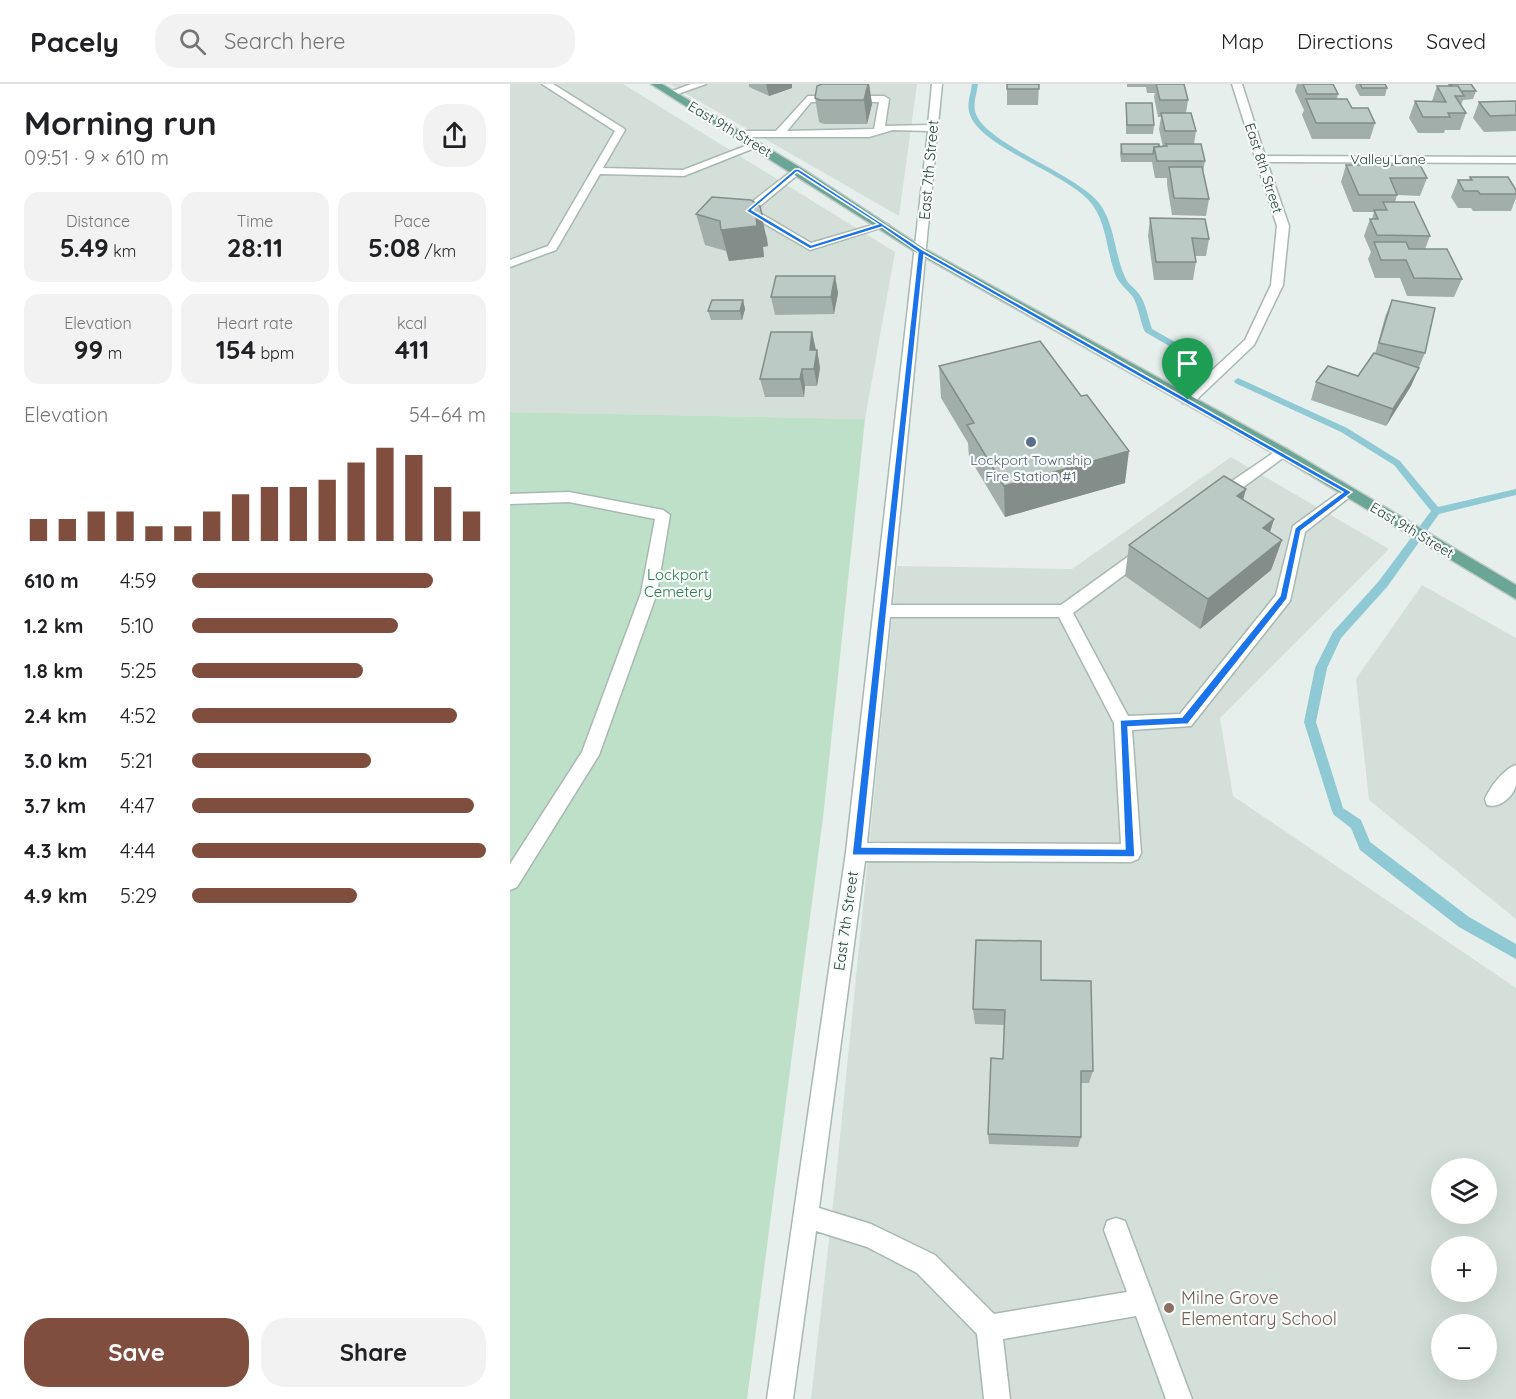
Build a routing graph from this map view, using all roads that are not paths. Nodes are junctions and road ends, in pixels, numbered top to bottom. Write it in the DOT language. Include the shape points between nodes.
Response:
graph roads {
  1 [pos="547,84"];
  2 [pos="656,84"];
  3 [pos="701,84"];
  4 [pos="937,84"];
  5 [pos="1237,84"];
  6 [pos="672,93"];
  7 [pos="933,128"];
  8 [pos="879,131"];
  9 [pos="780,133"];
  10 [pos="738,134"];
  11 [pos="757,145"];
  12 [pos="1261,159"];
  13 [pos="1516,160"];
  14 [pos="797,170"];
  15 [pos="597,171"];
  16 [pos="883,225"];
  17 [pos="921,251"];
  18 [pos="510,264"];
  19 [pos="1188,400"];
  20 [pos="1282,452"];
  21 [pos="1348,492"];
  22 [pos="510,499"];
  23 [pos="1206,507"];
  24 [pos="1159,542"];
  25 [pos="1516,593"];
  26 [pos="1064,611"];
  27 [pos="883,612"];
  28 [pos="1123,723"];
  29 [pos="1516,773"];
  30 [pos="1494,799"];
  31 [pos="856,852"];
  32 [pos="510,881"];
  33 [pos="806,1216"];
  34 [pos="1116,1230"];
  35 [pos="1144,1302"];
  36 [pos="989,1328"];
  37 [pos="780,1399"];
  38 [pos="997,1399"];
  39 [pos="1179,1399"];
  1 -- 15 [label="street" via="620,130"];
  2 -- 6 [label="main road, East 9th Street"];
  3 -- 6 [label="street"];
  4 -- 7 [label="street, East 7th Street"];
  5 -- 12 [label="street, East 8th Street"];
  6 -- 10 [label="main road, East 9th Street"];
  7 -- 8 [label="street" via="892,127"];
  7 -- 17 [label="street, East 7th Street"];
  8 -- 9 [label="street"];
  8 -- 9 [label="street" via="884,99 808,99"];
  9 -- 10 [label="street"];
  10 -- 11 [label="main road, East 9th Street"];
  11 -- 14 [label="main road, East 9th Street"];
  11 -- 15 [label="street" via="684,173"];
  12 -- 13 [label="street, Valley Lane"];
  12 -- 19 [label="street, East 8th Street" via="1283,226 1277,285 1250,342"];
  14 -- 16 [label="main road, East 9th Street"];
  14 -- 16 [label="street" via="748,210 810,247"];
  15 -- 18 [label="street" via="552,248"];
  16 -- 17 [label="main road, East 9th Street"];
  17 -- 19 [label="main road, East 9th Street"];
  17 -- 27 [label="street, East 7th Street"];
  19 -- 20 [label="main road, East 9th Street"];
  20 -- 21 [label="main road, East 9th Street"];
  20 -- 23 [label="street"];
  21 -- 25 [label="main road, East 9th Street"];
  21 -- 28 [label="street" via="1298,530 1284,597 1185,721"];
  22 -- 32 [label="street" via="569,497 663,515 649,593 590,755"];
  24 -- 26 [label="street"];
  26 -- 27 [label="street"];
  26 -- 28 [label="street"];
  27 -- 31 [label="street, East 7th Street"];
  28 -- 31 [label="street" via="1131,853"];
  29 -- 30 [label="street"];
  31 -- 33 [label="street, East 7th Street"];
  33 -- 36 [label="street" via="871,1236 926,1264"];
  33 -- 37 [label="street, East 7th Street"];
  34 -- 35 [label="street"];
  35 -- 36 [label="street"];
  35 -- 39 [label="street"];
  36 -- 38 [label="street"];
}
